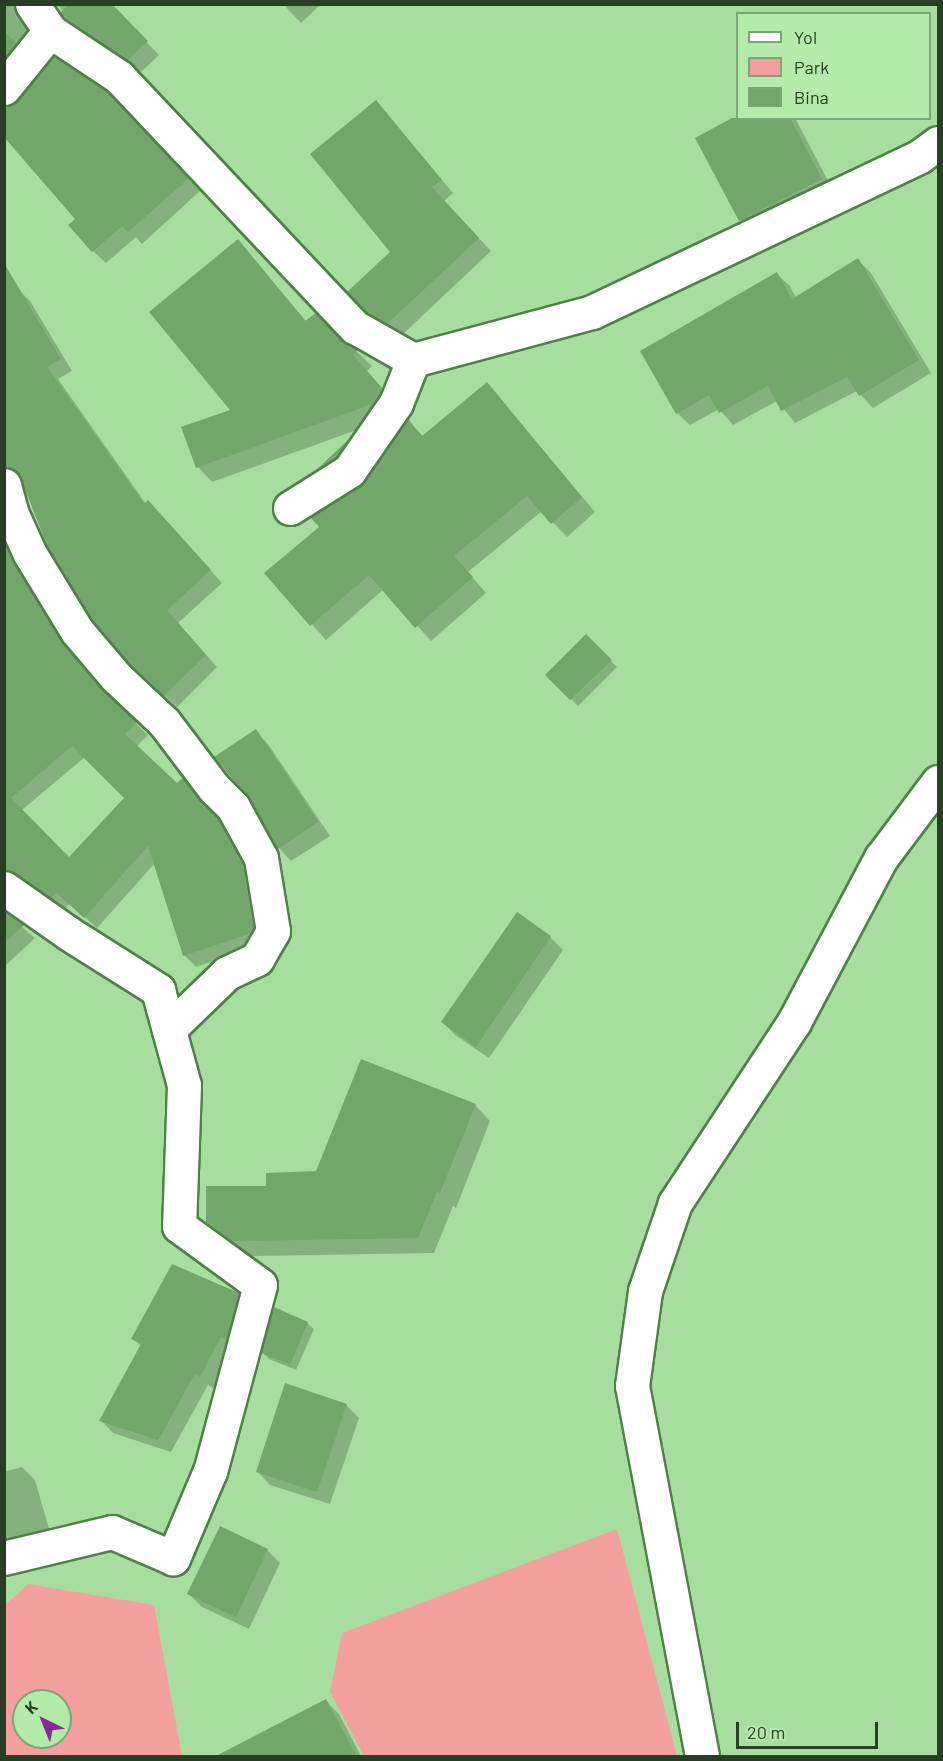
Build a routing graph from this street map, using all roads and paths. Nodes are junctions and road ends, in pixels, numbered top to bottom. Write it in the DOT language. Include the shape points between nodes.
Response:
graph roads {
  1 [pos="32,4"];
  2 [pos="50,31"];
  3 [pos="4,88"];
  4 [pos="939,143"];
  5 [pos="413,360"];
  6 [pos="4,485"];
  7 [pos="290,508"];
  8 [pos="939,782"];
  9 [pos="4,888"];
  10 [pos="169,1029"];
  11 [pos="4,1558"];
  12 [pos="702,1756"];
  1 -- 2 [label="street"];
  2 -- 3 [label="street"];
  2 -- 5 [label="street" via="119,77 355,327"];
  4 -- 5 [label="street" via="920,156 592,312"];
  5 -- 7 [label="street" via="396,403 349,471"];
  6 -- 10 [label="street" via="30,554 77,631 116,677 164,722 233,807 261,858 273,931 257,959 226,973"];
  8 -- 12 [label="street" via="881,858 794,1022 675,1203 645,1291 632,1386"];
  9 -- 10 [label="street" via="158,990"];
  10 -- 11 [label="street" via="184,1085 179,1226 260,1285 210,1471 173,1558 112,1532"];
}
